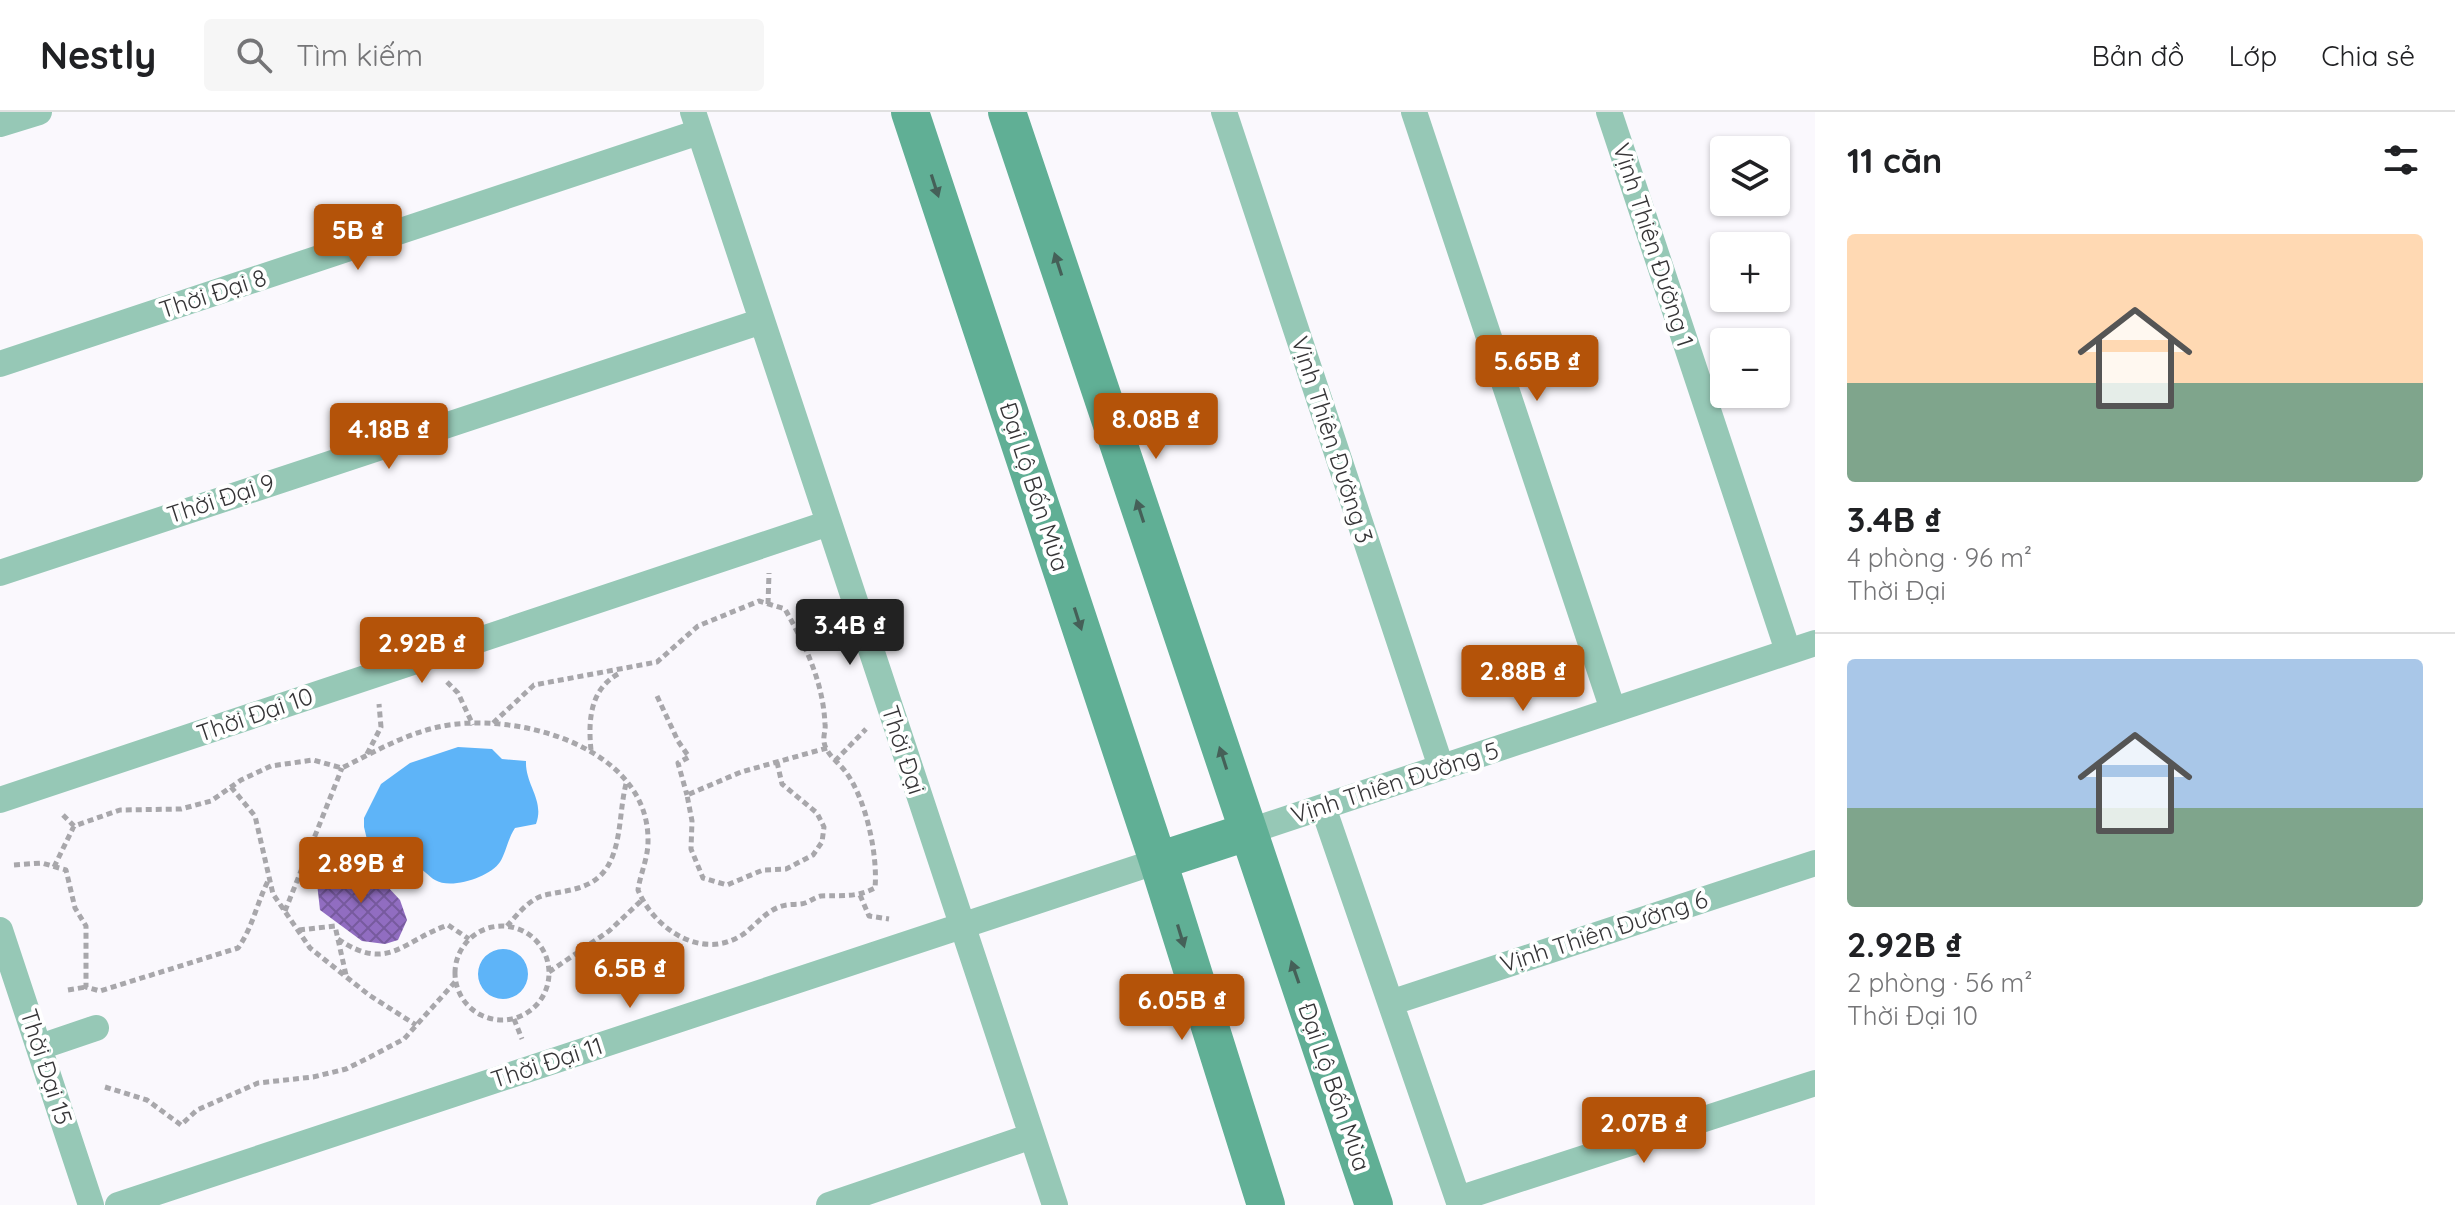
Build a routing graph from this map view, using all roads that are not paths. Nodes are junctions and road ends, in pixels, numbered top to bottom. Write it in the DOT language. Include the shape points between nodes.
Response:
graph roads {
  1 [pos="39,112"];
  2 [pos="910,112"];
  3 [pos="1007,112"];
  4 [pos="1224,112"];
  5 [pos="1414,112"];
  6 [pos="1609,112"];
  7 [pos="696,122"];
  8 [pos="0,124"];
  9 [pos="762,321"];
  10 [pos="0,364"];
  11 [pos="829,523"];
  12 [pos="0,573"];
  13 [pos="1815,643"];
  14 [pos="1788,651"];
  15 [pos="1613,710"];
  16 [pos="1441,767"];
  17 [pos="0,800"];
  18 [pos="1323,807"];
  19 [pos="1247,832"];
  20 [pos="1158,861"];
  21 [pos="1815,863"];
  22 [pos="962,926"];
  23 [pos="0,930"];
  24 [pos="1393,1002"];
  25 [pos="96,1028"];
  26 [pos="40,1047"];
  27 [pos="1815,1083"];
  28 [pos="1032,1136"];
  29 [pos="1459,1202"];
  30 [pos="91,1205"];
  31 [pos="118,1205"];
  32 [pos="829,1205"];
  33 [pos="1055,1205"];
  34 [pos="1266,1205"];
  35 [pos="1374,1205"];
  1 -- 8 [label="street"];
  2 -- 20 [label="main road, Đại Lộ Bốn Mùa, one-way"];
  19 -- 3 [label="main road, Đại Lộ Bốn Mùa, one-way"];
  4 -- 16 [label="street, Vịnh Thiên Đường 3"];
  5 -- 15 [label="street"];
  6 -- 14 [label="street, Vịnh Thiên Đường 1"];
  7 -- 9 [label="street, Thời Đại"];
  7 -- 10 [label="street, Thời Đại 8"];
  9 -- 11 [label="street, Thời Đại"];
  9 -- 12 [label="street, Thời Đại 9"];
  11 -- 17 [label="street, Thời Đại 10"];
  11 -- 22 [label="street, Thời Đại"];
  13 -- 14 [label="street, Vịnh Thiên Đường 5"];
  14 -- 15 [label="street, Vịnh Thiên Đường 5"];
  15 -- 16 [label="street, Vịnh Thiên Đường 5"];
  16 -- 18 [label="street, Vịnh Thiên Đường 5"];
  18 -- 19 [label="street, Vịnh Thiên Đường 5"];
  18 -- 24 [label="street"];
  19 -- 20 [label="main road"];
  35 -- 19 [label="main road, Đại Lộ Bốn Mùa, one-way"];
  20 -- 22 [label="street, Thời Đại 11"];
  20 -- 34 [label="main road, Đại Lộ Bốn Mùa, one-way"];
  21 -- 24 [label="street, Vịnh Thiên Đường 6"];
  22 -- 28 [label="street, Thời Đại"];
  22 -- 31 [label="street, Thời Đại 11"];
  23 -- 26 [label="street, Thời Đại 15"];
  24 -- 29 [label="street"];
  25 -- 26 [label="street"];
  26 -- 30 [label="street, Thời Đại 15"];
  27 -- 29 [label="street"];
  28 -- 32 [label="street"];
  28 -- 33 [label="street, Thời Đại"];
}
